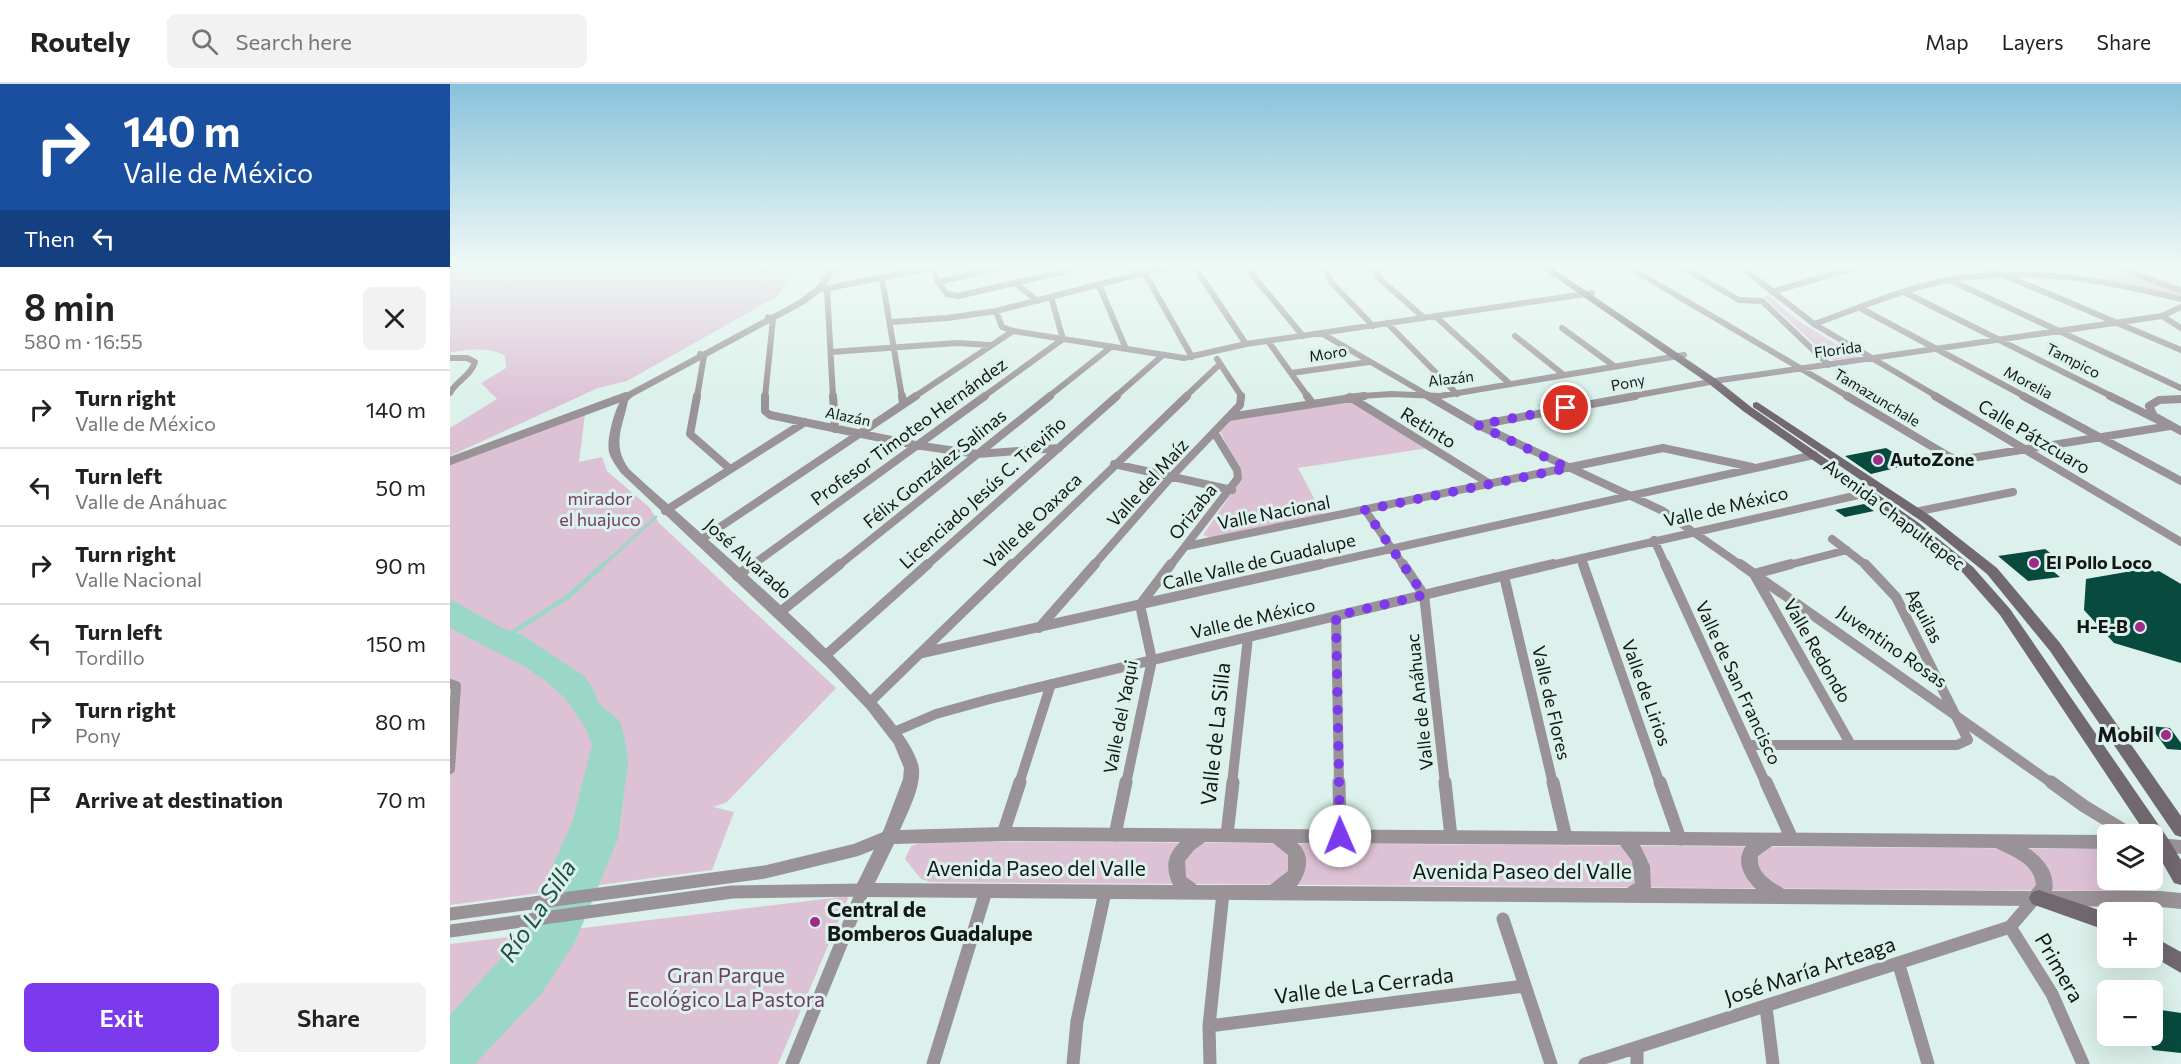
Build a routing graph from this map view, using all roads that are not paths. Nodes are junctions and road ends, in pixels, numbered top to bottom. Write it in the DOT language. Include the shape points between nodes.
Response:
graph roads {
  1 [pos="996,311"];
  2 [pos="781,312"];
  3 [pos="824,312"];
  4 [pos="889,312"];
  5 [pos="989,312"];
  6 [pos="1055,312"];
  7 [pos="1110,312"];
  8 [pos="1166,312"];
  9 [pos="1224,312"];
  10 [pos="1283,312"];
  11 [pos="1359,312"];
  12 [pos="1417,312"];
  13 [pos="1465,312"];
  14 [pos="1615,312"];
  15 [pos="1704,312"];
  16 [pos="1773,312"];
  17 [pos="1798,312"];
  18 [pos="1853,312"];
  19 [pos="1867,312"];
  20 [pos="1943,312"];
  21 [pos="2019,312"];
  22 [pos="2093,312"];
  23 [pos="2171,312"];
  24 [pos="1435,316"];
  25 [pos="2162,316"];
  26 [pos="770,318"];
  27 [pos="1424,318"];
  28 [pos="891,322"];
  29 [pos="2118,322"];
  30 [pos="1387,323"];
  31 [pos="1814,324"];
  32 [pos="1373,326"];
  33 [pos="1562,328"];
  34 [pos="2181,328"];
  35 [pos="1012,331"];
  36 [pos="2061,331"];
  37 [pos="1321,333"];
  38 [pos="1303,336"];
  39 [pos="1515,336"];
  40 [pos="1063,339"];
  41 [pos="2000,340"];
  42 [pos="1268,341"];
  43 [pos="1246,344"];
  44 [pos="990,345"];
  45 [pos="1111,347"];
  46 [pos="894,348"];
  47 [pos="1126,349"];
  48 [pos="1937,349"];
  49 [pos="2181,350"];
  50 [pos="831,352"];
  51 [pos="1214,352"];
  52 [pos="702,355"];
  53 [pos="1163,355"];
  54 [pos="1680,355"];
  55 [pos="1192,357"];
  56 [pos="450,358"];
  57 [pos="1871,359"];
  58 [pos="1369,362"];
  59 [pos="1220,363"];
  60 [pos="1829,365"];
  61 [pos="1614,366"];
  62 [pos="1801,369"];
  63 [pos="1291,373"];
  64 [pos="1564,375"];
  65 [pos="1716,381"];
  66 [pos="1510,384"];
  67 [pos="2181,388"];
  68 [pos="1457,394"];
  69 [pos="450,396"];
  70 [pos="1429,396"];
  71 [pos="625,397"];
  72 [pos="1350,397"];
  73 [pos="2181,399"];
  74 [pos="1312,403"];
  75 [pos="903,404"];
  76 [pos="1229,417"];
  77 [pos="805,422"];
  78 [pos="2166,424"];
  79 [pos="1478,425"];
  80 [pos="835,429"];
  81 [pos="2181,431"];
  82 [pos="1214,432"];
  83 [pos="859,434"];
  84 [pos="2101,438"];
  85 [pos="915,445"];
  86 [pos="1059,448"];
  87 [pos="2028,451"];
  88 [pos="977,454"];
  89 [pos="1814,455"];
  90 [pos="450,461"];
  91 [pos="1114,464"];
  92 [pos="1568,468"];
  93 [pos="1755,468"];
  94 [pos="730,469"];
  95 [pos="1171,477"];
  96 [pos="2181,481"];
  97 [pos="1490,484"];
  98 [pos="1232,490"];
  99 [pos="2013,492"];
  100 [pos="1867,493"];
  101 [pos="1631,496"];
  102 [pos="666,510"];
  103 [pos="1365,510"];
  104 [pos="1919,519"];
  105 [pos="1693,531"];
  106 [pos="1832,539"];
  107 [pos="1654,540"];
  108 [pos="699,541"];
  109 [pos="2181,542"];
  110 [pos="1187,546"];
  111 [pos="1393,549"];
  112 [pos="1847,550"];
  113 [pos="1581,558"];
  114 [pos="1754,574"];
  115 [pos="737,576"];
  116 [pos="1504,576"];
  117 [pos="1424,595"];
  118 [pos="1140,605"];
  119 [pos="2005,612"];
  120 [pos="779,614"];
  121 [pos="1336,616"];
  122 [pos="1039,628"];
  123 [pos="1248,637"];
  124 [pos="2055,646"];
  125 [pos="922,653"];
  126 [pos="825,656"];
  127 [pos="1152,660"];
  128 [pos="452,684"];
  129 [pos="1052,684"];
  130 [pos="869,703"];
  131 [pos="1955,713"];
  132 [pos="894,732"];
  133 [pos="1748,745"];
  134 [pos="1851,746"];
  135 [pos="450,769"];
  136 [pos="2163,805"];
  137 [pos="2181,815"];
  138 [pos="2114,824"];
  139 [pos="2148,824"];
  140 [pos="2181,831"];
  141 [pos="1003,834"];
  142 [pos="1115,835"];
  143 [pos="1202,835"];
  144 [pos="1227,836"];
  145 [pos="1276,836"];
  146 [pos="1340,836"];
  147 [pos="888,837"];
  148 [pos="1451,837"];
  149 [pos="1566,838"];
  150 [pos="1624,838"];
  151 [pos="1680,838"];
  152 [pos="1771,839"];
  153 [pos="1792,839"];
  154 [pos="1996,841"];
  155 [pos="2097,842"];
  156 [pos="2163,847"];
  157 [pos="2181,877"];
  158 [pos="863,890"];
  159 [pos="986,891"];
  160 [pos="1104,892"];
  161 [pos="1194,892"];
  162 [pos="1223,892"];
  163 [pos="1273,893"];
  164 [pos="1629,895"];
  165 [pos="1782,897"];
  166 [pos="2037,898"];
  167 [pos="2181,901"];
  168 [pos="450,914"];
  169 [pos="2097,918"];
  170 [pos="1503,919"];
  171 [pos="2010,927"];
  172 [pos="450,931"];
  173 [pos="2163,952"];
  174 [pos="2180,963"];
  175 [pos="1899,965"];
  176 [pos="1524,987"];
  177 [pos="1766,1007"];
  178 [pos="1209,1026"];
  179 [pos="1637,1056"];
  180 [pos="792,1064"];
  181 [pos="933,1064"];
  182 [pos="1073,1064"];
  183 [pos="1210,1064"];
  184 [pos="1551,1064"];
  185 [pos="1585,1064"];
  186 [pos="1773,1064"];
  187 [pos="1928,1064"];
  188 [pos="2083,1064"];
  1 -- 35 [label="street" via="1002,327"];
  2 -- 26 [label="street"];
  3 -- 50 [label="street"];
  4 -- 28 [label="street"];
  5 -- 28 [label="street"];
  6 -- 40 [label="street"];
  7 -- 47 [label="street"];
  8 -- 55 [label="street"];
  9 -- 43 [label="street"];
  10 -- 38 [label="street"];
  11 -- 32 [label="street"];
  12 -- 27 [label="street"];
  13 -- 24 [label="street"];
  14 -- 54 [label="main road, Avenida Chapultepec"];
  15 -- 62 [label="street, Tamazunchale"];
  16 -- 60 [label="street"];
  17 -- 31 [label="street, Calle Pátzcuaro"];
  18 -- 31 [label="street"];
  19 -- 48 [label="street, Morelia"];
  20 -- 41 [label="street, Tampico"];
  21 -- 36 [label="street"];
  22 -- 29 [label="street"];
  23 -- 25 [label="street, Florida"];
  24 -- 27 [label="street"];
  24 -- 66 [label="street"];
  25 -- 29 [label="street, Florida"];
  25 -- 34 [label="street"];
  26 -- 52 [label="street"];
  26 -- 77 [label="street, Alazán" via="765,411"];
  27 -- 30 [label="street"];
  28 -- 46 [label="street"];
  29 -- 36 [label="street, Florida"];
  29 -- 49 [label="street"];
  30 -- 32 [label="street"];
  30 -- 68 [label="street"];
  31 -- 57 [label="street, Calle Pátzcuaro"];
  32 -- 37 [label="street"];
  33 -- 61 [label="street"];
  35 -- 40 [label="street"];
  35 -- 44 [label="street"];
  36 -- 41 [label="street, Florida"];
  36 -- 67 [label="street"];
  37 -- 38 [label="street"];
  37 -- 58 [label="street, Juventino Rosas"];
  38 -- 42 [label="street"];
  39 -- 64 [label="street"];
  40 -- 45 [label="street"];
  40 -- 85 [label="street, Profesor Timoteo Hernández"];
  41 -- 48 [label="street, Florida"];
  41 -- 78 [label="street, Tampico"];
  42 -- 43 [label="street"];
  42 -- 63 [label="street"];
  43 -- 51 [label="street"];
  44 -- 46 [label="street"];
  44 -- 75 [label="street"];
  45 -- 47 [label="street"];
  45 -- 88 [label="street, Félix González Salinas"];
  46 -- 50 [label="street"];
  46 -- 75 [label="street"];
  47 -- 53 [label="street"];
  48 -- 57 [label="street, Florida"];
  48 -- 84 [label="street, Morelia"];
  50 -- 80 [label="street"];
  51 -- 55 [label="street"];
  51 -- 59 [label="street, Valle del Maíz"];
  52 -- 71 [label="street" via="630,389"];
  52 -- 94 [label="street" via="690,434"];
  53 -- 55 [label="street"];
  53 -- 86 [label="street, Licenciado Jesús C. Treviño"];
  54 -- 61 [label="street, Alazán"];
  54 -- 65 [label="main road, Avenida Chapultepec"];
  56 -- 69 [label="street" via="475,362"];
  57 -- 60 [label="street, Florida"];
  57 -- 87 [label="street, Calle Pátzcuaro"];
  58 -- 63 [label="street, Moro"];
  58 -- 70 [label="street, Juventino Rosas"];
  59 -- 76 [label="street, Valle del Maíz" via="1242,398"];
  59 -- 91 [label="street, Valle de Oaxaca"];
  60 -- 62 [label="street, Florida"];
  61 -- 64 [label="street, Alazán"];
  62 -- 65 [label="street, Florida"];
  62 -- 87 [label="street, Tamazunchale" via="1959,460"];
  63 -- 74 [label="street"];
  64 -- 66 [label="street, Alazán"];
  65 -- 79 [label="street, Pony"];
  65 -- 89 [label="main road, Avenida Chapultepec"];
  65 -- 104 [label="main road, Avenida Chapultepec"];
  66 -- 68 [label="street, Alazán"];
  68 -- 70 [label="street, Alazán"];
  70 -- 72 [label="street, Alazán"];
  70 -- 79 [label="street, Juventino Rosas"];
  71 -- 90 [label="street"];
  71 -- 102 [label="street, José Alvarado" via="613,445 615,458"];
  72 -- 74 [label="street, Alazán"];
  72 -- 97 [label="street, Retinto"];
  73 -- 78 [label="street" via="2159,399 2149,406 2154,416"];
  74 -- 76 [label="street, Alazán"];
  75 -- 83 [label="street"];
  76 -- 82 [label="street, Valle del Maíz"];
  77 -- 80 [label="street, Alazán"];
  77 -- 94 [label="street"];
  78 -- 81 [label="street, Tampico"];
  78 -- 84 [label="street"];
  79 -- 92 [label="street, Juventino Rosas"];
  80 -- 83 [label="street, Alazán"];
  82 -- 95 [label="street, Valle del Maíz"];
  82 -- 98 [label="street, Orizaba" via="1239,474"];
  83 -- 85 [label="street, Alazán"];
  83 -- 108 [label="street"];
  84 -- 87 [label="street"];
  84 -- 96 [label="street, Morelia"];
  85 -- 88 [label="street, Alazán"];
  85 -- 115 [label="street, Profesor Timoteo Hernández"];
  86 -- 88 [label="street, Alazán"];
  86 -- 126 [label="street, Licenciado Jesús C. Treviño"];
  87 -- 109 [label="street, Calle Pátzcuaro"];
  88 -- 120 [label="street, Félix González Salinas"];
  89 -- 93 [label="street, Calle Valle de Guadalupe"];
  89 -- 100 [label="main road, Avenida Chapultepec"];
  91 -- 95 [label="street"];
  91 -- 125 [label="street, Valle de Oaxaca"];
  92 -- 93 [label="street, Valle Nacional" via="1670,448"];
  92 -- 97 [label="street, Valle Nacional"];
  92 -- 101 [label="street, Juventino Rosas"];
  93 -- 101 [label="street, Calle Valle de Guadalupe"];
  94 -- 102 [label="street"];
  95 -- 98 [label="street"];
  95 -- 122 [label="street, Valle del Maíz"];
  97 -- 103 [label="street, Valle Nacional"];
  98 -- 110 [label="street, Orizaba"];
  99 -- 104 [label="street"];
  100 -- 104 [label="main road, Avenida Chapultepec"];
  100 -- 105 [label="street, Valle de México"];
  101 -- 105 [label="street, Juventino Rosas"];
  101 -- 111 [label="street, Calle Valle de Guadalupe"];
  102 -- 108 [label="street, José Alvarado"];
  103 -- 110 [label="street, Valle Nacional"];
  103 -- 111 [label="street, Valle de Anáhuac"];
  104 -- 119 [label="main road, Avenida Chapultepec"];
  104 -- 124 [label="main road, Avenida Chapultepec" via="1992,571"];
  105 -- 107 [label="street, Valle de México"];
  105 -- 114 [label="street, Juventino Rosas"];
  106 -- 112 [label="street, Aguilas"];
  107 -- 113 [label="street, Valle de México"];
  107 -- 133 [label="street, Valle de San Francisco"];
  108 -- 115 [label="street, José Alvarado"];
  110 -- 118 [label="street, Orizaba"];
  111 -- 117 [label="street, Valle de Anáhuac"];
  111 -- 118 [label="street, Calle Valle de Guadalupe"];
  112 -- 114 [label="street"];
  112 -- 131 [label="street, Aguilas" via="1884,581 1896,597"];
  113 -- 116 [label="street, Valle de México"];
  113 -- 151 [label="street, Valle de Lirios"];
  114 -- 131 [label="street, Juventino Rosas"];
  114 -- 134 [label="street, Valle Redondo"];
  115 -- 120 [label="street, José Alvarado"];
  116 -- 117 [label="street, Valle de México"];
  116 -- 149 [label="street, Valle de Flores"];
  117 -- 121 [label="street, Valle de México"];
  117 -- 148 [label="street, Valle de Anáhuac"];
  118 -- 122 [label="street, Calle Valle de Guadalupe"];
  118 -- 127 [label="street, Valle del Yaqui"];
  119 -- 124 [label="main road" via="2017,617 2043,643"];
  119 -- 139 [label="main road, Avenida Chapultepec"];
  120 -- 126 [label="street, José Alvarado"];
  121 -- 123 [label="street, Valle de México"];
  121 -- 146 [label="street"];
  122 -- 125 [label="street, Calle Valle de Guadalupe"];
  123 -- 127 [label="street, Valle de México"];
  123 -- 144 [label="street, Valle de La Silla"];
  124 -- 136 [label="main road, Avenida Chapultepec"];
  125 -- 130 [label="street, Valle de Oaxaca"];
  126 -- 130 [label="street, José Alvarado"];
  127 -- 129 [label="street, Valle de México"];
  127 -- 142 [label="street, Valle del Yaqui"];
  128 -- 135 [label="street" via="456,686 456,706"];
  129 -- 132 [label="street, Valle de México" via="936,714"];
  129 -- 141 [label="street"];
  130 -- 132 [label="street, José Alvarado"];
  131 -- 134 [label="street, Aguilas" via="1967,736 1966,743"];
  131 -- 138 [label="street, Juventino Rosas"];
  132 -- 147 [label="street, José Alvarado" via="913,770"];
  133 -- 134 [label="street"];
  133 -- 153 [label="street, Valle de San Francisco"];
  136 -- 137 [label="main road"];
  136 -- 140 [label="main road, Avenida Chapultepec"];
  141 -- 142 [label="street, Avenida Paseo del Valle"];
  141 -- 147 [label="street, Avenida Paseo del Valle"];
  142 -- 143 [label="street, Avenida Paseo del Valle"];
  143 -- 144 [label="street, Avenida Paseo del Valle"];
  143 -- 161 [label="street" via="1181,850 1176,863 1180,882"];
  144 -- 145 [label="street, Avenida Paseo del Valle"];
  145 -- 146 [label="street, Avenida Paseo del Valle"];
  145 -- 163 [label="street" via="1295,851 1298,865 1291,883"];
  146 -- 148 [label="street, Avenida Paseo del Valle"];
  147 -- 158 [label="street, José Alvarado"];
  147 -- 168 [label="street" via="856,850 789,867"];
  148 -- 149 [label="street, Avenida Paseo del Valle"];
  149 -- 150 [label="street, Avenida Paseo del Valle"];
  150 -- 151 [label="street, Avenida Paseo del Valle"];
  150 -- 164 [label="street" via="1639,856 1645,875 1643,887"];
  151 -- 152 [label="street, Avenida Paseo del Valle"];
  152 -- 153 [label="street, Avenida Paseo del Valle"];
  152 -- 165 [label="street" via="1754,847 1748,858 1756,879"];
  153 -- 154 [label="street, Avenida Paseo del Valle"];
  154 -- 155 [label="street, Avenida Paseo del Valle"];
  154 -- 166 [label="street" via="2027,856 2040,870 2044,888"];
  156 -- 157 [label="main road, Avenida Chapultepec"];
  158 -- 159 [label="street, Avenida Paseo del Valle"];
  158 -- 172 [label="street" via="732,892"];
  158 -- 180 [label="street"];
  159 -- 160 [label="street, Avenida Paseo del Valle"];
  159 -- 181 [label="street"];
  160 -- 161 [label="street, Avenida Paseo del Valle"];
  160 -- 182 [label="street" via="1077,1021"];
  161 -- 162 [label="street, Avenida Paseo del Valle"];
  162 -- 163 [label="street, Avenida Paseo del Valle"];
  162 -- 178 [label="street"];
  163 -- 164 [label="street, Avenida Paseo del Valle"];
  164 -- 165 [label="street, Avenida Paseo del Valle"];
  165 -- 166 [label="street, Avenida Paseo del Valle"];
  166 -- 167 [label="street, Avenida Paseo del Valle"];
  166 -- 169 [label="main road"];
  166 -- 171 [label="street"];
  170 -- 176 [label="street"];
  171 -- 175 [label="street, José María Arteaga"];
  171 -- 188 [label="street, Primera" via="2052,994"];
  173 -- 174 [label="main road"];
  175 -- 177 [label="street, José María Arteaga"];
  175 -- 187 [label="street"];
  176 -- 178 [label="street, Valle de La Cerrada"];
  176 -- 184 [label="street"];
  177 -- 179 [label="street, José María Arteaga"];
  177 -- 186 [label="street"];
  178 -- 183 [label="street"];
  179 -- 185 [label="street, José María Arteaga"];
}
